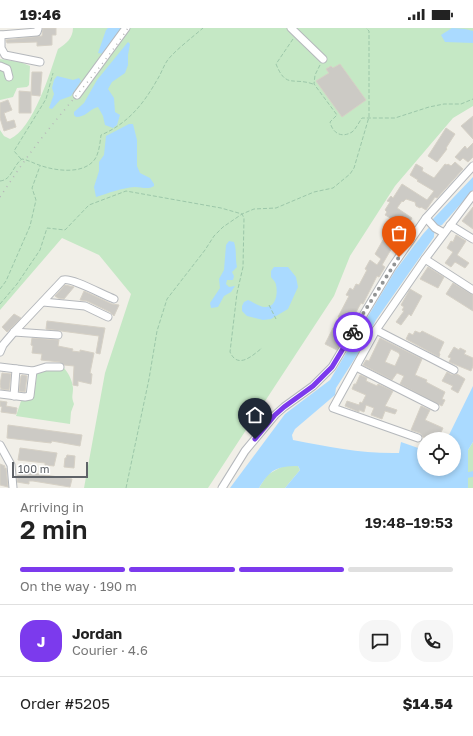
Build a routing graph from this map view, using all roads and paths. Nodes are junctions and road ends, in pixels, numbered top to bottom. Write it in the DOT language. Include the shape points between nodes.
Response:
graph roads {
  1 [pos="126,28"];
  2 [pos="204,28"];
  3 [pos="366,28"];
  4 [pos="38,29"];
  5 [pos="294,30"];
  6 [pos="1,35"];
  7 [pos="323,59"];
  8 [pos="40,62"];
  9 [pos="0,66"];
  10 [pos="53,73"];
  11 [pos="9,77"];
  12 [pos="314,84"];
  13 [pos="77,95"];
  14 [pos="473,100"];
  15 [pos="369,117"];
  16 [pos="22,159"];
  17 [pos="40,166"];
  18 [pos="473,166"];
  19 [pos="0,181"];
  20 [pos="473,195"];
  21 [pos="242,214"];
  22 [pos="426,218"];
  23 [pos="450,225"];
  24 [pos="444,233"];
  25 [pos="473,239"];
  26 [pos="425,259"];
  27 [pos="0,289"];
  28 [pos="473,290"];
  29 [pos="114,299"];
  30 [pos="43,302"];
  31 [pos="0,304"];
  32 [pos="270,305"];
  33 [pos="108,316"];
  34 [pos="276,319"];
  35 [pos="376,330"];
  36 [pos="14,332"];
  37 [pos="58,335"];
  38 [pos="262,348"];
  39 [pos="0,352"];
  40 [pos="0,367"];
  41 [pos="60,367"];
  42 [pos="356,367"];
  43 [pos="16,369"];
  44 [pos="454,370"];
  45 [pos="33,371"];
  46 [pos="0,394"];
  47 [pos="14,396"];
  48 [pos="435,407"];
  49 [pos="417,438"];
  50 [pos="0,444"];
  51 [pos="13,488"];
  52 [pos="126,488"];
  53 [pos="222,488"];
  1 -- 13 [label="street"];
  2 -- 17 [label="path" via="168,60 145,100 128,120 101,135 95,160 74,171"];
  3 -- 15 [label="path" via="369,31"];
  4 -- 6 [label="street" via="37,32"];
  5 -- 7 [label="street"];
  5 -- 12 [label="path" via="276,64 281,76 288,81"];
  6 -- 8 [label="street" via="1,48 5,55"];
  7 -- 12 [label="path" via="315,75"];
  9 -- 11 [label="street" via="7,69"];
  10 -- 16 [label="path" via="46,99 14,151"];
  12 -- 15 [label="path" via="337,115 330,122 332,130 337,134 354,131 362,118"];
  14 -- 15 [label="path" via="461,104 429,107 395,118"];
  15 -- 21 [label="path" via="354,168 332,188 314,192 276,208 254,209"];
  16 -- 17 [label="path"];
  16 -- 19 [label="path" via="9,176"];
  17 -- 27 [label="path" via="32,188 36,200 30,226"];
  18 -- 22 [label="street"];
  20 -- 23 [label="street"];
  21 -- 31 [label="path" via="126,191 97,201 89,205 65,230 47,228 40,250"];
  21 -- 38 [label="path" via="243,267 237,293 230,352 232,357 241,361 250,358"];
  21 -- 52 [label="path" via="214,236 167,299 157,331"];
  22 -- 24 [label="street" via="434,228"];
  22 -- 53 [label="street" via="392,267 332,367 313,386 275,415 245,451"];
  23 -- 24 [label="street"];
  23 -- 25 [label="street"];
  24 -- 26 [label="street"];
  26 -- 28 [label="street"];
  26 -- 35 [label="street"];
  29 -- 30 [label="street" via="66,278"];
  30 -- 33 [label="street" via="85,306"];
  30 -- 36 [label="street"];
  32 -- 34 [label="path"];
  35 -- 42 [label="street"];
  35 -- 44 [label="street"];
  36 -- 37 [label="street"];
  36 -- 39 [label="street"];
  40 -- 43 [label="street"];
  41 -- 45 [label="street" via="46,367"];
  42 -- 48 [label="street"];
  42 -- 49 [label="street" via="333,408"];
  43 -- 45 [label="street"];
  43 -- 47 [label="street"];
  45 -- 47 [label="street" via="30,396"];
  46 -- 47 [label="street"];
  50 -- 51 [label="street" via="11,465"];
}
